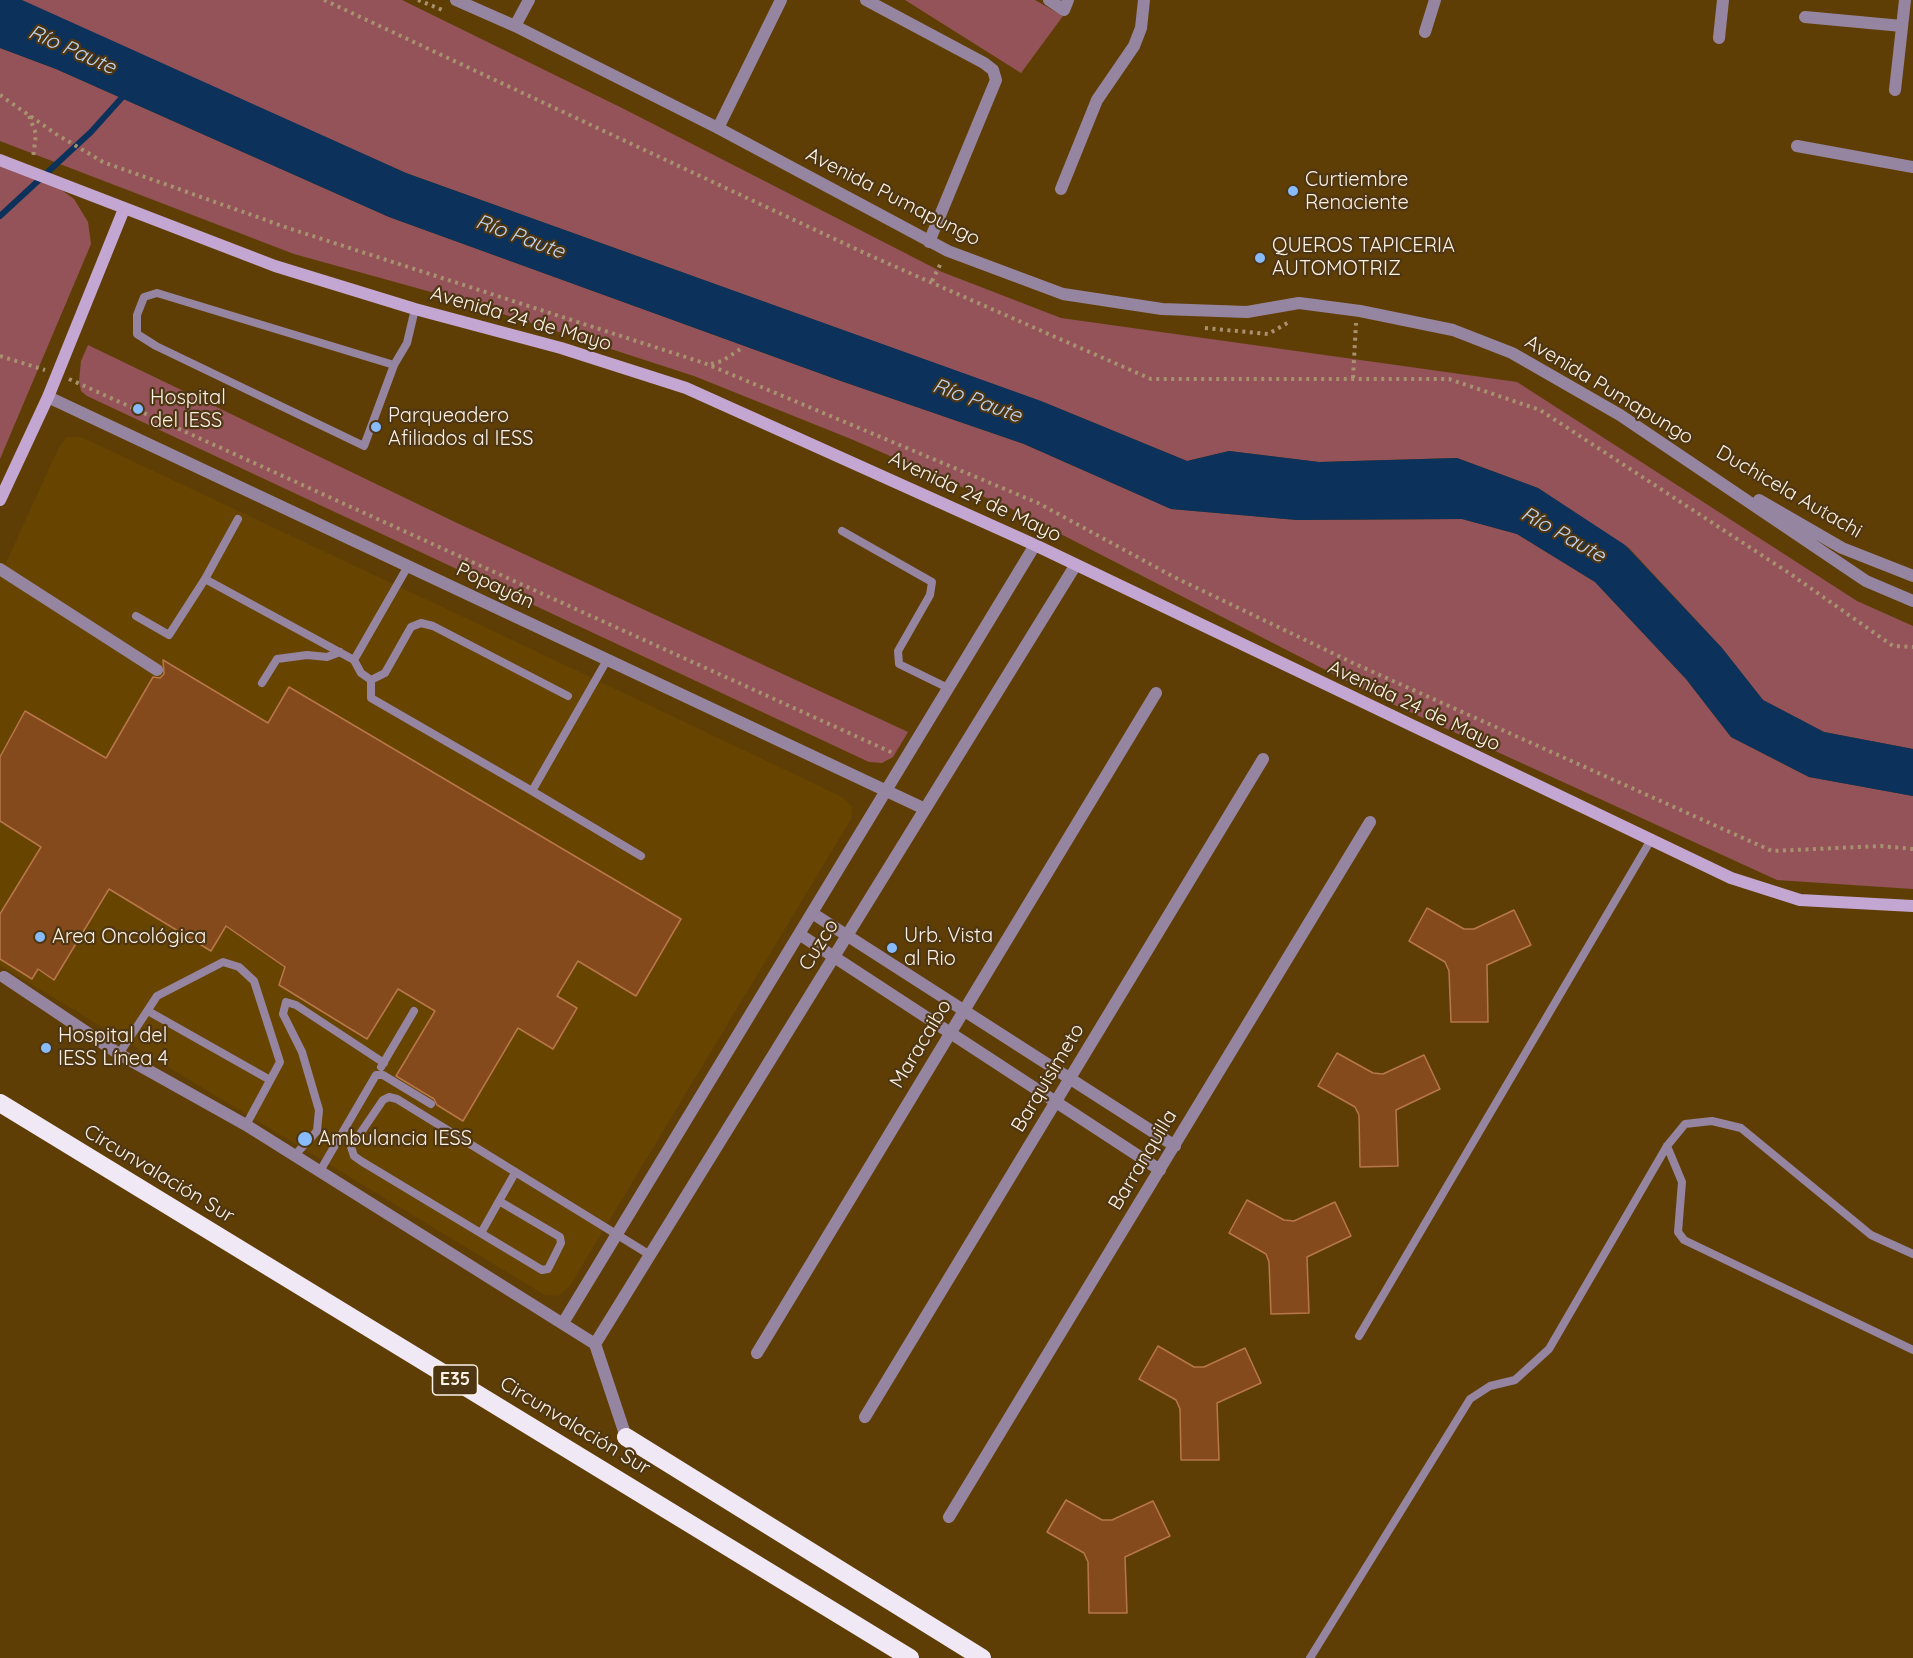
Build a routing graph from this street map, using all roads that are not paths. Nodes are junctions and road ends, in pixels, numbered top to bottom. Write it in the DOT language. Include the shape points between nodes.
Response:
graph roads {
  1 [pos="456,0"];
  2 [pos="529,0"];
  3 [pos="781,0"];
  4 [pos="866,0"];
  5 [pos="1049,0"];
  6 [pos="1144,0"];
  7 [pos="1435,0"];
  8 [pos="1722,0"];
  9 [pos="1905,0"];
  10 [pos="1066,5"];
  11 [pos="1805,17"];
  12 [pos="515,26"];
  13 [pos="1902,26"];
  14 [pos="1425,32"];
  15 [pos="1719,38"];
  16 [pos="1895,90"];
  17 [pos="718,128"];
  18 [pos="1797,146"];
  19 [pos="0,160"];
  20 [pos="1913,167"];
  21 [pos="1061,189"];
  22 [pos="124,210"];
  23 [pos="929,242"];
  24 [pos="415,309"];
  25 [pos="394,365"];
  26 [pos="48,397"];
  27 [pos="1620,415"];
  28 [pos="0,500"];
  29 [pos="238,519"];
  30 [pos="842,531"];
  31 [pos="1035,545"];
  32 [pos="408,566"];
  33 [pos="1075,566"];
  34 [pos="0,569"];
  35 [pos="1913,576"];
  36 [pos="205,579"];
  37 [pos="1913,601"];
  38 [pos="136,616"];
  39 [pos="340,652"];
  40 [pos="354,660"];
  41 [pos="607,660"];
  42 [pos="157,670"];
  43 [pos="372,680"];
  44 [pos="262,683"];
  45 [pos="948,688"];
  46 [pos="1156,693"];
  47 [pos="568,696"];
  48 [pos="1263,759"];
  49 [pos="532,790"];
  50 [pos="886,791"];
  51 [pos="925,809"];
  52 [pos="1370,822"];
  53 [pos="1652,838"];
  54 [pos="641,856"];
  55 [pos="1913,906"];
  56 [pos="812,914"];
  57 [pos="799,934"];
  58 [pos="847,936"];
  59 [pos="834,956"];
  60 [pos="4,977"];
  61 [pos="148,1011"];
  62 [pos="414,1011"];
  63 [pos="964,1011"];
  64 [pos="951,1033"];
  65 [pos="119,1054"];
  66 [pos="384,1063"];
  67 [pos="376,1075"];
  68 [pos="1071,1079"];
  69 [pos="270,1080"];
  70 [pos="1056,1102"];
  71 [pos="0,1103"];
  72 [pos="431,1104"];
  73 [pos="246,1125"];
  74 [pos="1175,1146"];
  75 [pos="1667,1146"];
  76 [pos="295,1155"];
  77 [pos="1160,1170"];
  78 [pos="320,1171"];
  79 [pos="515,1173"];
  80 [pos="499,1201"];
  81 [pos="481,1233"];
  82 [pos="617,1234"];
  83 [pos="1913,1254"];
  84 [pos="650,1255"];
  85 [pos="563,1323"];
  86 [pos="1359,1336"];
  87 [pos="595,1344"];
  88 [pos="1913,1350"];
  89 [pos="757,1353"];
  90 [pos="865,1417"];
  91 [pos="626,1437"];
  92 [pos="950,1517"];
  93 [pos="910,1658"];
  94 [pos="982,1658"];
  95 [pos="1310,1658"];
  1 -- 12 [label="street, Avenida Pumapungo"];
  2 -- 12 [label="street"];
  3 -- 17 [label="street"];
  4 -- 23 [label="street" via="984,63 993,70 996,80"];
  5 -- 10 [label="street"];
  6 -- 21 [label="street" via="1141,28 1134,45 1097,100"];
  7 -- 14 [label="street"];
  8 -- 15 [label="street"];
  9 -- 13 [label="street"];
  11 -- 13 [label="street"];
  12 -- 17 [label="street, Avenida Pumapungo"];
  13 -- 16 [label="street"];
  17 -- 23 [label="street, Avenida Pumapungo"];
  18 -- 20 [label="street"];
  19 -- 22 [label="main road, Avenida 24 de Mayo"];
  22 -- 24 [label="main road, Avenida 24 de Mayo" via="275,266"];
  22 -- 26 [label="main road"];
  23 -- 27 [label="street, Avenida Pumapungo" via="1063,294 1162,309 1247,312 1299,303 1453,330 1512,353"];
  24 -- 25 [label="lane" via="407,343"];
  24 -- 31 [label="main road, Avenida 24 de Mayo" via="561,348 686,388"];
  25 -- 25 [label="lane" via="363,446 156,346 137,334 137,315 144,297 158,293"];
  26 -- 28 [label="main road"];
  26 -- 32 [label="street, Popayán"];
  27 -- 35 [label="street, Duchicela Autachi" via="1842,548"];
  27 -- 37 [label="street, Avenida Pumapungo" via="1866,581"];
  29 -- 36 [label="lane"];
  30 -- 45 [label="lane" via="932,582 930,595 898,651 898,664"];
  31 -- 33 [label="main road, Avenida 24 de Mayo"];
  31 -- 45 [label="street, Cuzco"];
  32 -- 40 [label="lane"];
  32 -- 41 [label="street, Popayán"];
  33 -- 51 [label="street, Cuzco"];
  33 -- 53 [label="main road, Avenida 24 de Mayo"];
  34 -- 42 [label="street"];
  36 -- 38 [label="lane" via="169,635"];
  36 -- 39 [label="lane"];
  39 -- 40 [label="lane"];
  39 -- 44 [label="lane" via="327,657 277,659"];
  40 -- 43 [label="lane" via="361,673"];
  41 -- 49 [label="lane"];
  41 -- 50 [label="street, Popayán"];
  43 -- 47 [label="lane" via="385,674 411,627 420,623 433,626"];
  43 -- 49 [label="lane" via="371,698"];
  45 -- 50 [label="street, Cuzco"];
  46 -- 63 [label="street, Maracaibo"];
  48 -- 68 [label="street, Barquisimeto"];
  49 -- 54 [label="lane"];
  50 -- 51 [label="street, Popayán"];
  50 -- 56 [label="street, Cuzco"];
  51 -- 58 [label="street, Cuzco"];
  52 -- 74 [label="street, Barranquilla"];
  53 -- 55 [label="main road, Avenida 24 de Mayo" via="1731,878 1800,900"];
  53 -- 86 [label="lane"];
  56 -- 57 [label="street, Cuzco"];
  56 -- 58 [label="street"];
  57 -- 59 [label="street"];
  57 -- 82 [label="street, Cuzco"];
  58 -- 59 [label="street, Cuzco"];
  58 -- 63 [label="street"];
  59 -- 64 [label="street"];
  59 -- 84 [label="street, Cuzco"];
  60 -- 65 [label="street"];
  61 -- 65 [label="lane"];
  61 -- 69 [label="lane"];
  61 -- 69 [label="lane" via="157,996 223,962 239,967 254,981 280,1062"];
  62 -- 66 [label="lane"];
  63 -- 64 [label="street, Maracaibo"];
  63 -- 68 [label="street"];
  64 -- 70 [label="street"];
  64 -- 89 [label="street, Maracaibo"];
  65 -- 73 [label="street"];
  66 -- 67 [label="lane"];
  66 -- 76 [label="lane" via="286,1002 283,1014 302,1052 319,1110 317,1131"];
  67 -- 72 [label="lane" via="383,1075"];
  67 -- 78 [label="lane"];
  68 -- 70 [label="street, Barquisimeto"];
  68 -- 74 [label="street"];
  69 -- 73 [label="lane"];
  70 -- 77 [label="street"];
  70 -- 90 [label="street, Barquisimeto"];
  71 -- 93 [label="highway, Circunvalación Sur / E35"];
  73 -- 76 [label="street"];
  74 -- 77 [label="street, Barranquilla"];
  75 -- 83 [label="lane" via="1685,1124 1712,1121 1741,1128 1871,1235"];
  75 -- 88 [label="lane" via="1682,1182 1678,1232 1684,1240"];
  75 -- 95 [label="lane" via="1549,1349 1515,1380 1490,1386 1470,1399"];
  76 -- 78 [label="street"];
  77 -- 92 [label="street, Barranquilla"];
  78 -- 85 [label="street"];
  79 -- 80 [label="lane"];
  79 -- 81 [label="lane" via="389,1097 351,1147 354,1156"];
  79 -- 82 [label="lane"];
  80 -- 81 [label="lane"];
  80 -- 81 [label="lane" via="560,1237 561,1243 548,1269 542,1270"];
  82 -- 84 [label="lane"];
  82 -- 85 [label="street, Cuzco"];
  84 -- 87 [label="street, Cuzco"];
  85 -- 87 [label="street"];
  87 -- 91 [label="street"];
  91 -- 94 [label="highway, Circunvalación Sur"];
}
